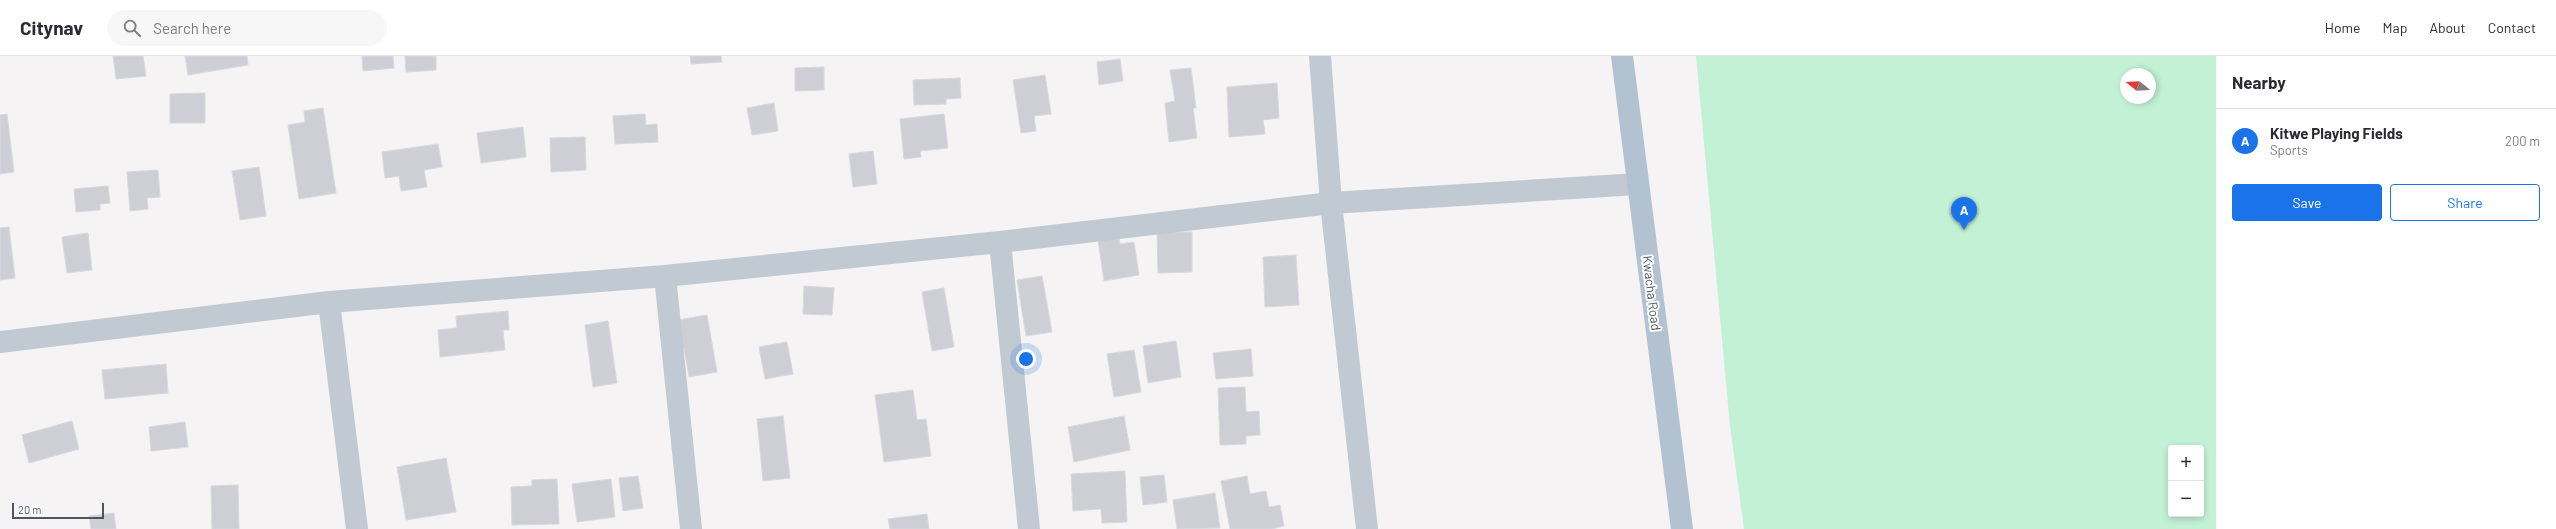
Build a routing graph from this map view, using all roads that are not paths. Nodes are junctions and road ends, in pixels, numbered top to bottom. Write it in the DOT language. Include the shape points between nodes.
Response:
graph roads {
  1 [pos="1320,56"];
  2 [pos="1622,56"];
  3 [pos="1638,184"];
  4 [pos="1332,204"];
  5 [pos="1000,242"];
  6 [pos="665,276"];
  7 [pos="330,302"];
  8 [pos="0,342"];
  9 [pos="357,529"];
  10 [pos="691,529"];
  11 [pos="1029,529"];
  12 [pos="1367,529"];
  13 [pos="1682,529"];
  1 -- 4 [label="street"];
  2 -- 3 [label="main road, Kwacha Road"];
  3 -- 4 [label="street"];
  3 -- 13 [label="main road, Kwacha Road"];
  4 -- 5 [label="street"];
  4 -- 12 [label="street"];
  5 -- 6 [label="street"];
  5 -- 11 [label="street"];
  6 -- 7 [label="street"];
  6 -- 10 [label="street"];
  7 -- 8 [label="street"];
  7 -- 9 [label="street"];
}
